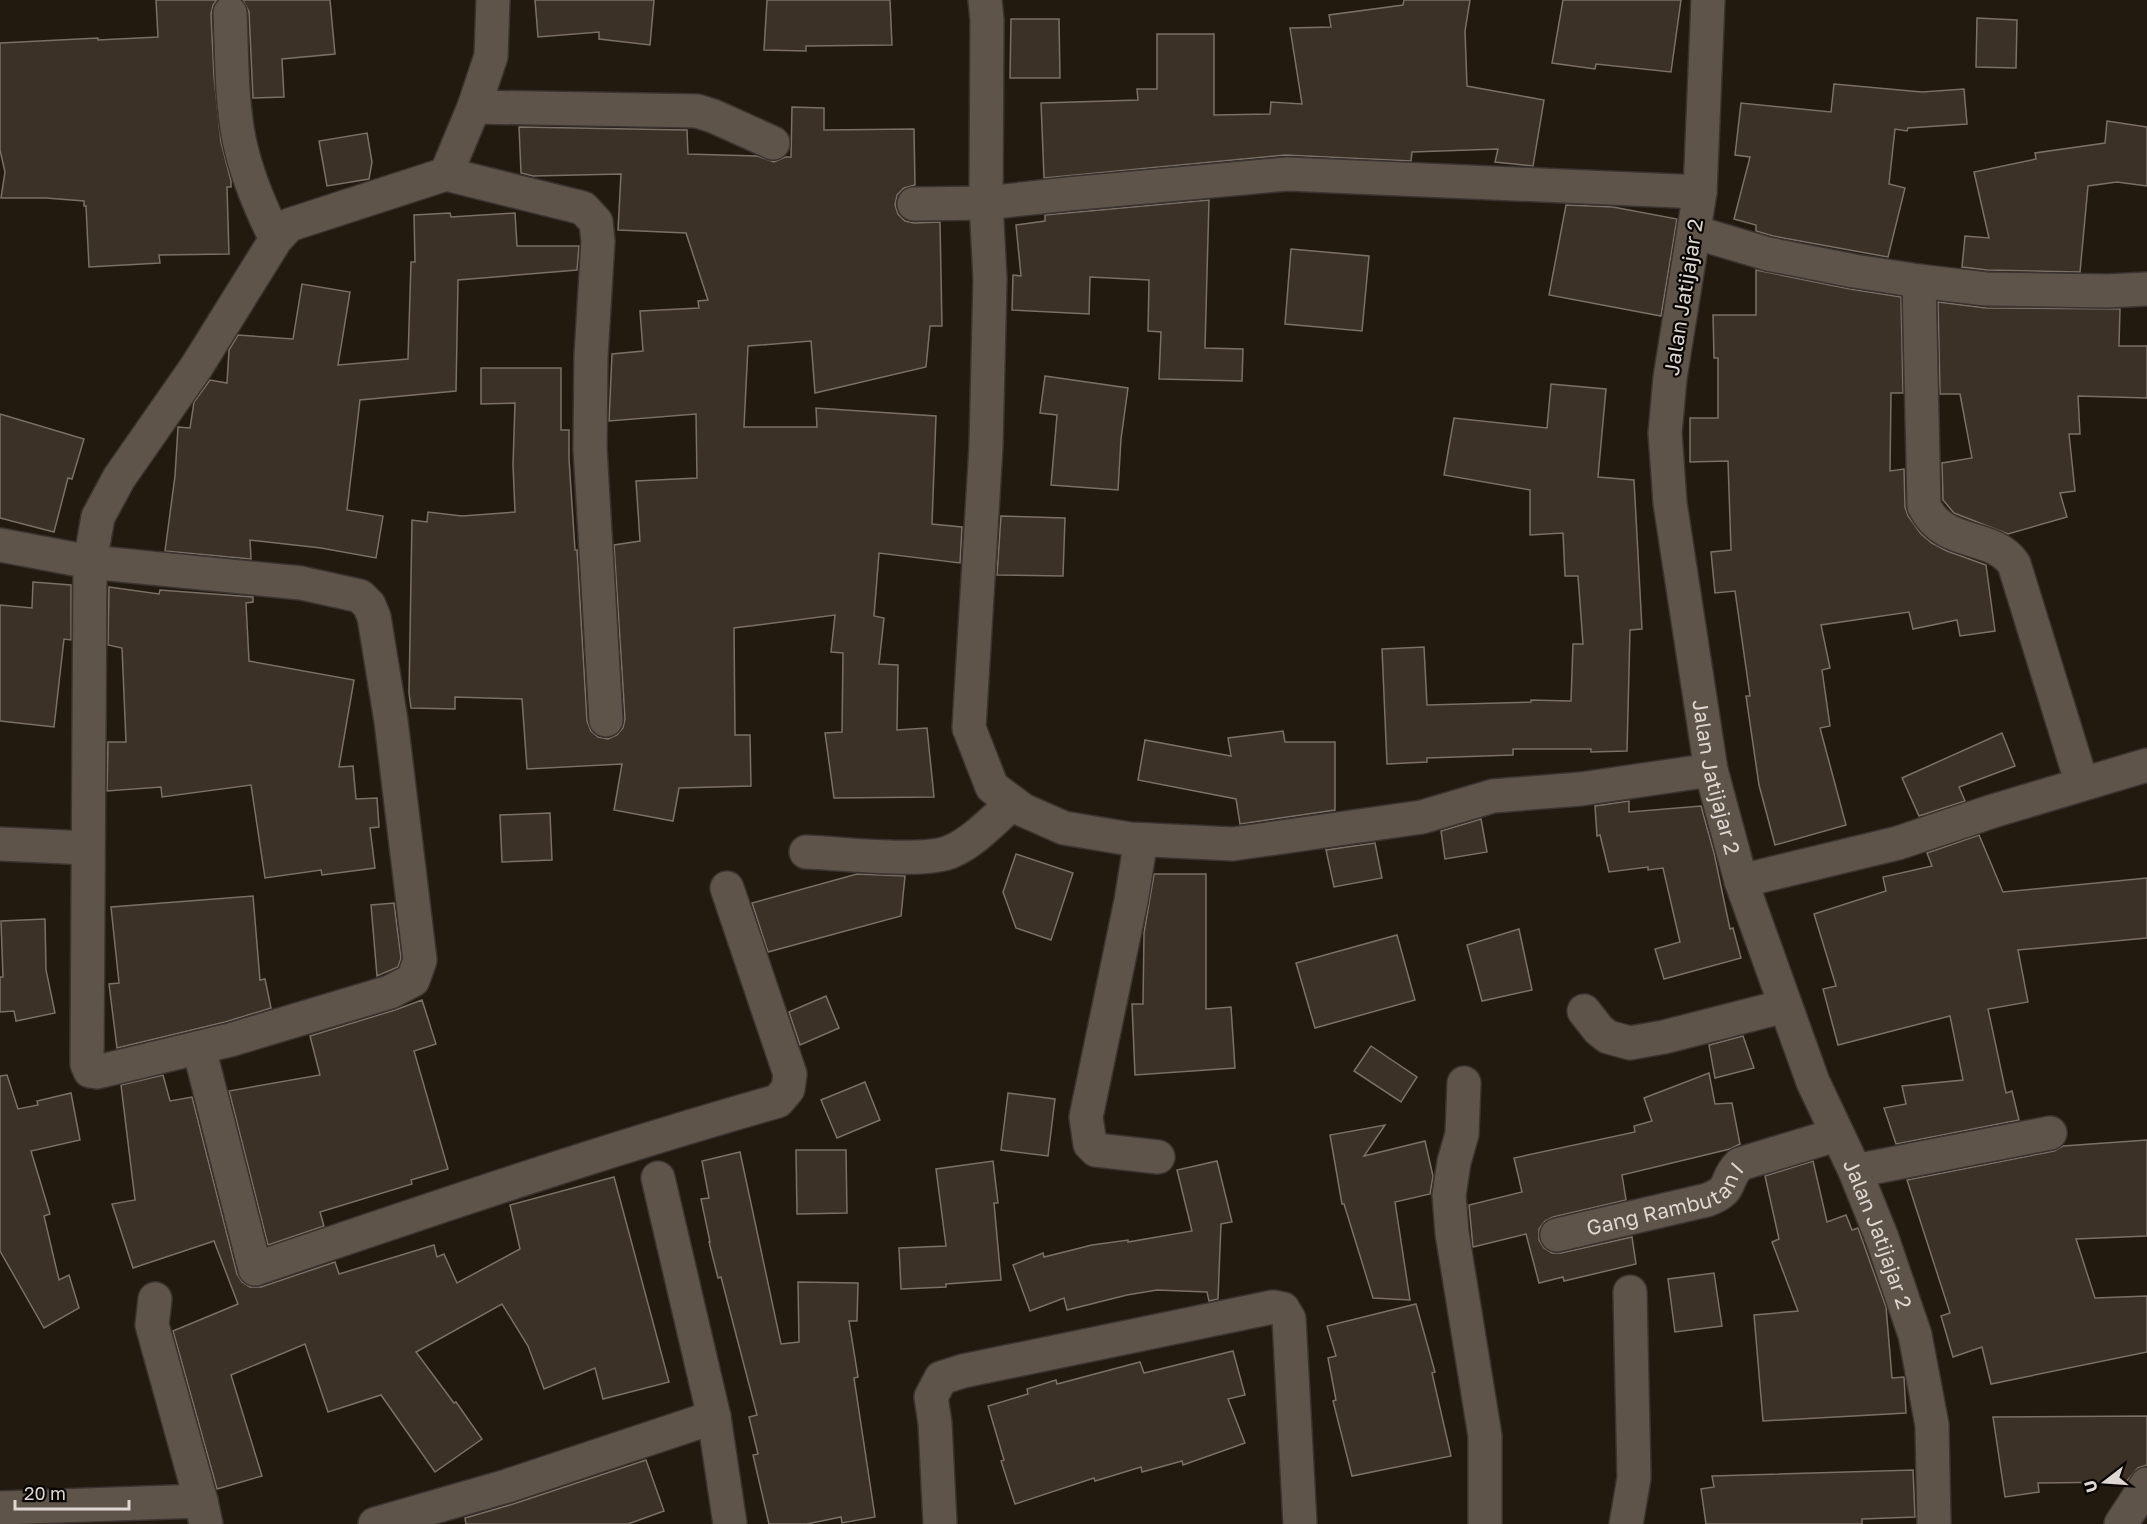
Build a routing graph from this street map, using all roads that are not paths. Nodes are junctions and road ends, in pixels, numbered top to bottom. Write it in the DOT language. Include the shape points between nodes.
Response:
graph roads {
  1 [pos="493,0"];
  2 [pos="985,0"];
  3 [pos="1708,0"];
  4 [pos="230,13"];
  5 [pos="474,107"];
  6 [pos="772,143"];
  7 [pos="446,174"];
  8 [pos="1700,192"];
  9 [pos="986,203"];
  10 [pos="914,204"];
  11 [pos="1694,232"];
  12 [pos="276,239"];
  13 [pos="1919,280"];
  14 [pos="2147,289"];
  15 [pos="0,545"];
  16 [pos="90,562"];
  17 [pos="606,720"];
  18 [pos="2147,765"];
  19 [pos="1712,770"];
  20 [pos="2082,784"];
  21 [pos="1013,803"];
  22 [pos="1141,840"];
  23 [pos="0,844"];
  24 [pos="88,848"];
  25 [pos="806,852"];
  26 [pos="1741,882"];
  27 [pos="728,888"];
  28 [pos="1785,1006"];
  29 [pos="1584,1011"];
  30 [pos="200,1048"];
  31 [pos="1464,1083"];
  32 [pos="2050,1133"];
  33 [pos="1836,1135"];
  34 [pos="1158,1157"];
  35 [pos="1854,1170"];
  36 [pos="658,1178"];
  37 [pos="1557,1235"];
  38 [pos="1630,1292"];
  39 [pos="155,1299"];
  40 [pos="714,1417"];
  41 [pos="2147,1484"];
  42 [pos="0,1508"];
  43 [pos="204,1512"];
  44 [pos="375,1524"];
  45 [pos="730,1524"];
  46 [pos="940,1524"];
  47 [pos="1300,1524"];
  48 [pos="1485,1524"];
  49 [pos="1626,1524"];
  50 [pos="1934,1524"];
  51 [pos="2121,1524"];
  1 -- 5 [label="street" via="491,56"];
  2 -- 9 [label="street"];
  3 -- 8 [label="street, Jalan Jatijajar 2"];
  4 -- 12 [label="street" via="239,141 254,191"];
  5 -- 6 [label="street" via="697,111"];
  5 -- 7 [label="street"];
  7 -- 12 [label="street" via="289,225"];
  7 -- 17 [label="street" via="583,208 596,222 590,448"];
  8 -- 9 [label="street" via="1287,174"];
  8 -- 11 [label="street, Jalan Jatijajar 2"];
  9 -- 10 [label="street"];
  9 -- 21 [label="street" via="990,279 986,446 969,728 992,787"];
  11 -- 13 [label="street" via="1768,254"];
  11 -- 19 [label="street, Jalan Jatijajar 2" via="1665,433 1670,503"];
  12 -- 16 [label="street" via="197,366 119,478 98,517"];
  13 -- 14 [label="street" via="1986,289"];
  13 -- 20 [label="street" via="1924,506 1943,530 2001,551 2014,564"];
  15 -- 16 [label="street"];
  16 -- 24 [label="street"];
  16 -- 30 [label="street" via="301,583 360,596 374,617 391,721 420,960 413,980 356,1003"];
  18 -- 20 [label="street"];
  19 -- 22 [label="street" via="1581,789 1493,796 1422,817 1233,844"];
  19 -- 26 [label="street, Jalan Jatijajar 2"];
  20 -- 26 [label="street" via="1898,843"];
  21 -- 22 [label="street" via="1064,828"];
  21 -- 25 [label="street" via="970,840 948,853 906,857"];
  22 -- 34 [label="street" via="1086,1118 1090,1144 1096,1150"];
  23 -- 24 [label="street"];
  24 -- 30 [label="street" via="90,1071"];
  26 -- 28 [label="street, Jalan Jatijajar 2"];
  27 -- 30 [label="street" via="790,1074 788,1089 777,1101 576,1161 255,1269"];
  28 -- 29 [label="street" via="1630,1043 1608,1038"];
  28 -- 33 [label="street, Jalan Jatijajar 2"];
  31 -- 48 [label="street" via="1462,1134 1449,1195 1485,1436"];
  32 -- 35 [label="street"];
  33 -- 35 [label="street, Jalan Jatijajar 2"];
  33 -- 37 [label="street, Gang Rambutan I" via="1740,1164 1730,1176 1727,1189 1707,1200"];
  35 -- 50 [label="street, Jalan Jatijajar 2" via="1915,1335 1932,1425"];
  36 -- 40 [label="street"];
  38 -- 49 [label="street" via="1634,1478"];
  39 -- 43 [label="street" via="152,1325"];
  40 -- 44 [label="street" via="507,1486"];
  40 -- 45 [label="street"];
  41 -- 51 [label="street"];
  42 -- 43 [label="street"];
  46 -- 47 [label="street" via="931,1396 941,1377 1273,1307 1283,1310 1289,1319"];
}
